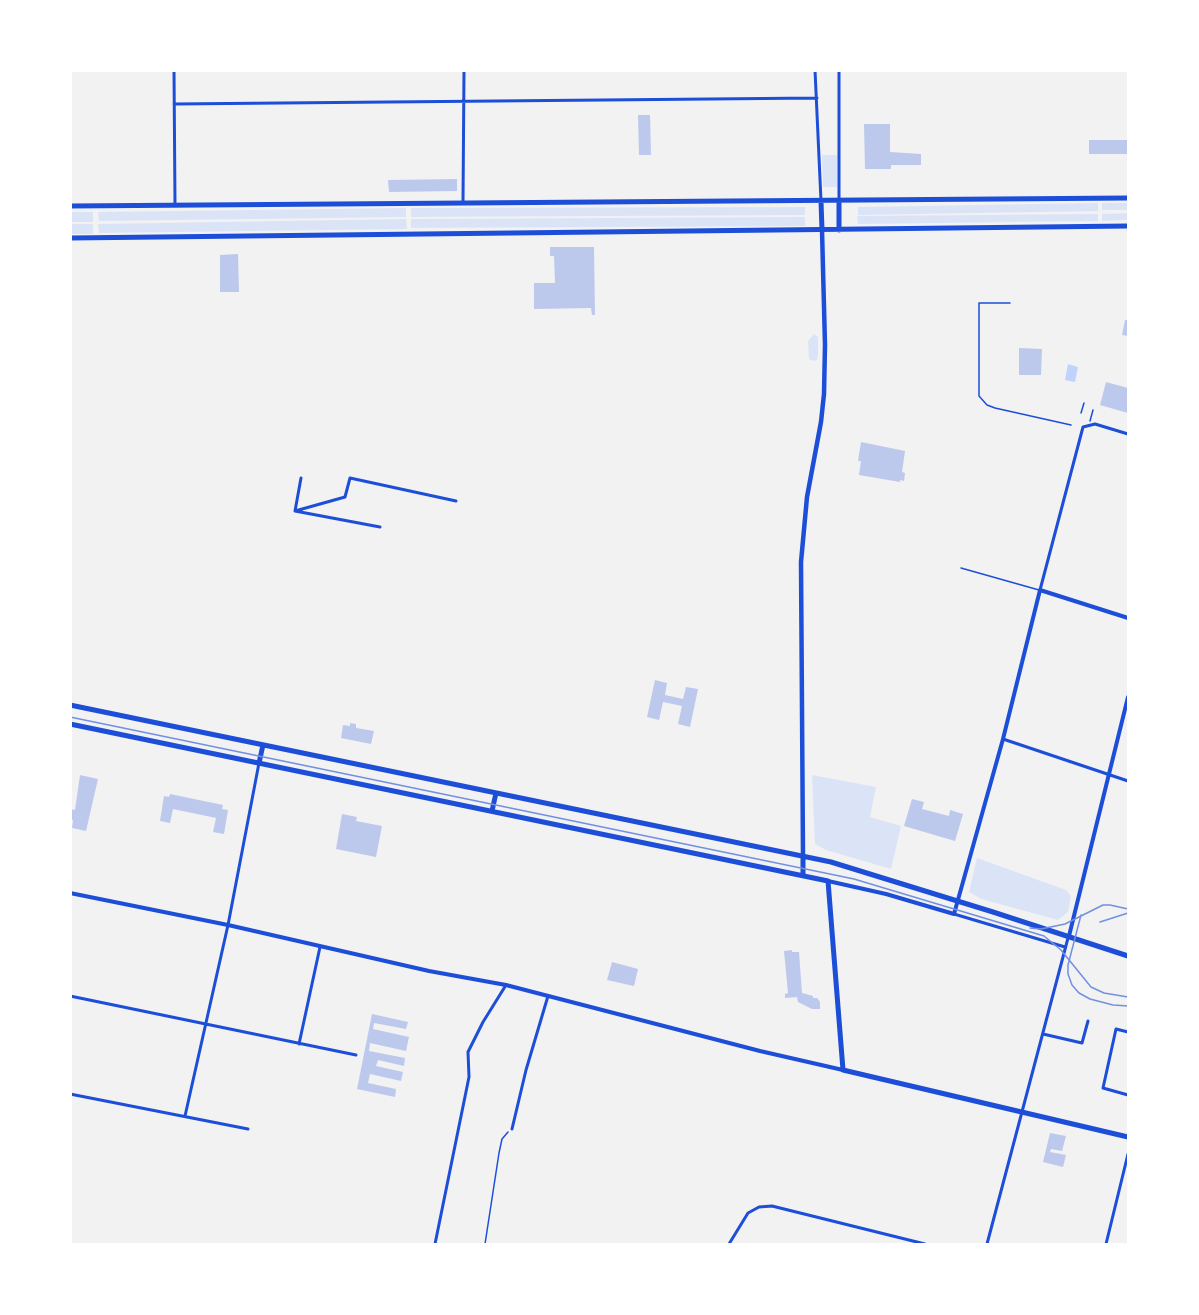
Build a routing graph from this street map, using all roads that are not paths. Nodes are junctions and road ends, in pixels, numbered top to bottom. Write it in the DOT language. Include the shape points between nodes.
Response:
graph roads {
  1 [pos="174,70"];
  2 [pos="464,70"];
  3 [pos="815,70"];
  4 [pos="839,70"];
  5 [pos="817,98"];
  6 [pos="463,101"];
  7 [pos="174,104"];
  8 [pos="1128,198"];
  9 [pos="821,201"];
  10 [pos="839,201"];
  11 [pos="463,203"];
  12 [pos="70,206"];
  13 [pos="175,207"];
  14 [pos="1128,226"];
  15 [pos="822,230"];
  16 [pos="839,230"];
  17 [pos="70,238"];
  18 [pos="1010,303"];
  19 [pos="1084,403"];
  20 [pos="1093,410"];
  21 [pos="1081,413"];
  22 [pos="1089,423"];
  23 [pos="1071,425"];
  24 [pos="1128,434"];
  25 [pos="301,478"];
  26 [pos="456,501"];
  27 [pos="295,511"];
  28 [pos="380,527"];
  29 [pos="961,568"];
  30 [pos="1040,590"];
  31 [pos="1128,618"];
  32 [pos="1128,697"];
  33 [pos="70,705"];
  34 [pos="70,724"];
  35 [pos="1003,740"];
  36 [pos="263,745"];
  37 [pos="259,763"];
  38 [pos="1108,775"];
  39 [pos="1128,781"];
  40 [pos="496,792"];
  41 [pos="492,811"];
  42 [pos="803,856"];
  43 [pos="803,876"];
  44 [pos="828,881"];
  45 [pos="70,893"];
  46 [pos="958,901"];
  47 [pos="954,914"];
  48 [pos="228,925"];
  49 [pos="1069,936"];
  50 [pos="320,947"];
  51 [pos="1065,947"];
  52 [pos="1128,956"];
  53 [pos="506,985"];
  54 [pos="70,996"];
  55 [pos="548,996"];
  56 [pos="1088,1021"];
  57 [pos="205,1024"];
  58 [pos="1128,1032"];
  59 [pos="1043,1034"];
  60 [pos="299,1044"];
  61 [pos="357,1055"];
  62 [pos="843,1070"];
  63 [pos="70,1094"];
  64 [pos="1128,1095"];
  65 [pos="1022,1112"];
  66 [pos="185,1116"];
  67 [pos="512,1129"];
  68 [pos="248,1130"];
  69 [pos="1128,1137"];
  70 [pos="1128,1154"];
  71 [pos="435,1245"];
  72 [pos="729,1245"];
  73 [pos="925,1245"];
  74 [pos="987,1245"];
  75 [pos="1106,1245"];
  1 -- 7 [label="street"];
  2 -- 6 [label="street"];
  3 -- 5 [label="street"];
  4 -- 10 [label="street"];
  5 -- 6 [label="street"];
  5 -- 9 [label="street"];
  6 -- 7 [label="street"];
  6 -- 11 [label="street"];
  7 -- 13 [label="street"];
  8 -- 10 [label="main road"];
  9 -- 10 [label="main road"];
  9 -- 11 [label="main road"];
  9 -- 15 [label="main road"];
  10 -- 16 [label="main road"];
  11 -- 13 [label="main road"];
  12 -- 13 [label="main road"];
  14 -- 16 [label="main road"];
  15 -- 16 [label="main road"];
  15 -- 17 [label="main road"];
  15 -- 42 [label="main road" via="824,394 801,562"];
  18 -- 23 [label="lane" via="979,303 979,396 995,408"];
  19 -- 21 [label="lane"];
  20 -- 22 [label="lane"];
  22 -- 24 [label="street"];
  22 -- 30 [label="street" via="1081,433"];
  25 -- 27 [label="street"];
  26 -- 27 [label="street" via="350,478 345,497"];
  27 -- 28 [label="street"];
  29 -- 30 [label="lane"];
  30 -- 31 [label="street"];
  30 -- 35 [label="street"];
  32 -- 38 [label="street"];
  33 -- 36 [label="main road"];
  34 -- 37 [label="main road"];
  35 -- 38 [label="street"];
  35 -- 46 [label="street"];
  36 -- 37 [label="main road"];
  36 -- 40 [label="main road"];
  37 -- 41 [label="main road"];
  37 -- 48 [label="street"];
  38 -- 39 [label="street"];
  38 -- 49 [label="street"];
  40 -- 41 [label="main road"];
  40 -- 42 [label="main road"];
  41 -- 43 [label="main road"];
  42 -- 43 [label="main road"];
  42 -- 46 [label="main road"];
  43 -- 44 [label="main road"];
  44 -- 47 [label="street"];
  44 -- 62 [label="main road"];
  45 -- 48 [label="street"];
  46 -- 47 [label="street"];
  46 -- 49 [label="main road"];
  47 -- 51 [label="street"];
  48 -- 50 [label="street"];
  48 -- 57 [label="street"];
  49 -- 51 [label="street"];
  49 -- 52 [label="main road"];
  50 -- 53 [label="street"];
  50 -- 60 [label="street"];
  51 -- 59 [label="street"];
  53 -- 55 [label="street"];
  53 -- 71 [label="street" via="468,1052 469,1077"];
  54 -- 57 [label="street"];
  55 -- 62 [label="street"];
  55 -- 67 [label="street"];
  56 -- 59 [label="street" via="1083,1043"];
  57 -- 60 [label="street"];
  57 -- 66 [label="street"];
  58 -- 64 [label="street" via="1116,1029 1103,1088"];
  59 -- 65 [label="street"];
  60 -- 61 [label="street"];
  62 -- 65 [label="main road"];
  63 -- 66 [label="street"];
  65 -- 69 [label="main road"];
  65 -- 74 [label="street"];
  66 -- 68 [label="street"];
  70 -- 75 [label="street"];
  72 -- 73 [label="street" via="748,1214 759,1207 772,1206"];
}
